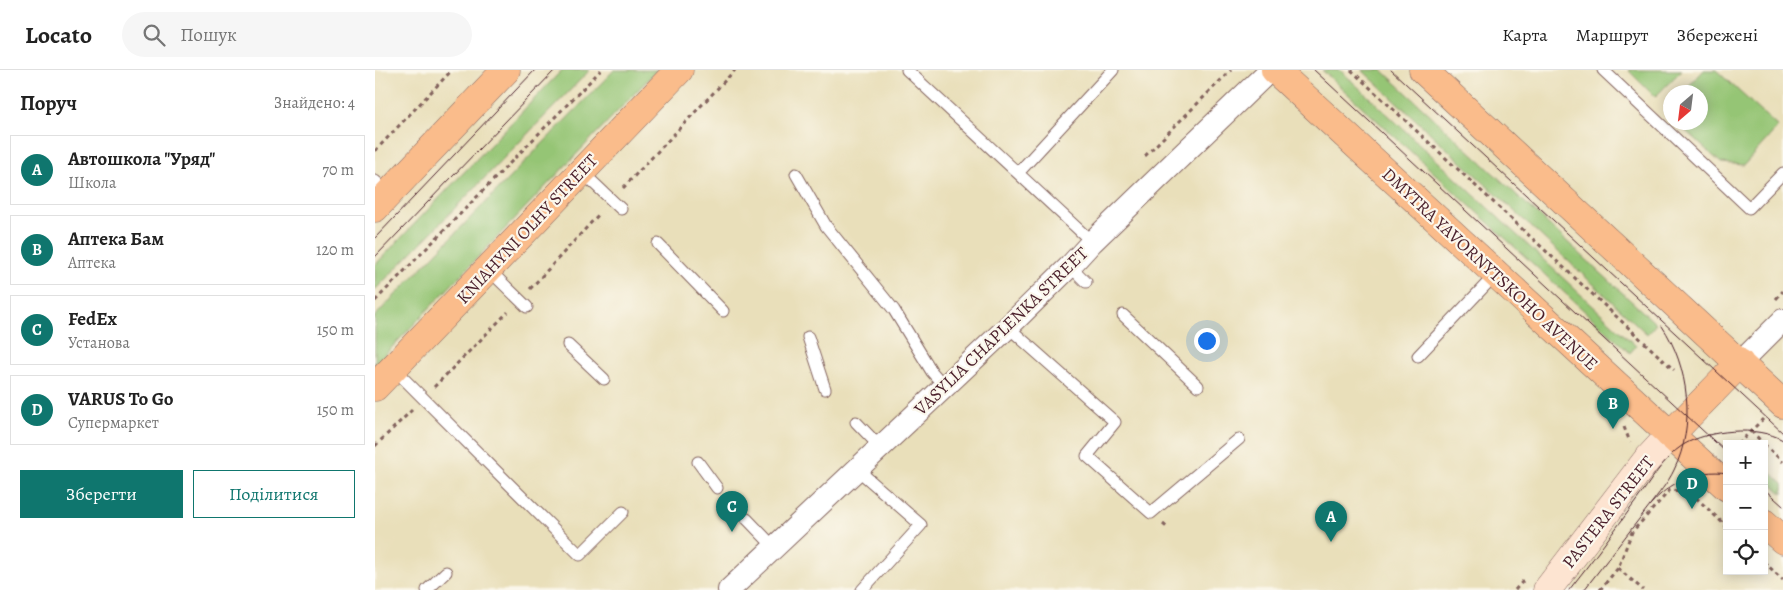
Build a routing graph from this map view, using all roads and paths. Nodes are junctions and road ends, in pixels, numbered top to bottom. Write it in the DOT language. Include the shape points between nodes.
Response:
graph roads {
  1 [pos="453,70"];
  2 [pos="506,70"];
  3 [pos="601,70"];
  4 [pos="679,70"];
  5 [pos="735,70"];
  6 [pos="907,70"];
  7 [pos="1113,70"];
  8 [pos="1270,70"];
  9 [pos="1275,70"];
  10 [pos="1351,70"];
  11 [pos="1423,70"];
  12 [pos="1603,70"];
  13 [pos="375,151"];
  14 [pos="581,171"];
  15 [pos="1018,173"];
  16 [pos="1783,173"];
  17 [pos="796,174"];
  18 [pos="380,194"];
  19 [pos="612,200"];
  20 [pos="621,209"];
  21 [pos="1092,242"];
  22 [pos="658,244"];
  23 [pos="1070,266"];
  24 [pos="488,270"];
  25 [pos="1496,274"];
  26 [pos="1086,282"];
  27 [pos="375,301"];
  28 [pos="524,304"];
  29 [pos="723,311"];
  30 [pos="1123,315"];
  31 [pos="1783,320"];
  32 [pos="1009,326"];
  33 [pos="808,337"];
  34 [pos="568,345"];
  35 [pos="1419,356"];
  36 [pos="1740,363"];
  37 [pos="1674,370"];
  38 [pos="384,378"];
  39 [pos="604,379"];
  40 [pos="1198,386"];
  41 [pos="945,387"];
  42 [pos="825,389"];
  43 [pos="423,398"];
  44 [pos="1774,410"];
  45 [pos="856,422"];
  46 [pos="1751,431"];
  47 [pos="1670,435"];
  48 [pos="1239,439"];
  49 [pos="1742,440"];
  50 [pos="1760,440"];
  51 [pos="375,446"];
  52 [pos="881,448"];
  53 [pos="1768,448"];
  54 [pos="698,462"];
  55 [pos="1783,462"];
  56 [pos="858,470"];
  57 [pos="1724,485"];
  58 [pos="717,488"];
  59 [pos="623,512"];
  60 [pos="747,519"];
  61 [pos="1723,522"];
  62 [pos="1768,527"];
  63 [pos="1783,540"];
  64 [pos="774,547"];
  65 [pos="1768,566"];
  66 [pos="1618,568"];
  67 [pos="446,572"];
  68 [pos="1783,580"];
  69 [pos="427,590"];
  70 [pos="729,590"];
  71 [pos="862,590"];
  72 [pos="1547,590"];
  73 [pos="1600,590"];
  74 [pos="1643,590"];
  1 -- 13 [label="path"];
  2 -- 18 [label="main road"];
  3 -- 27 [label="path"];
  4 -- 14 [label="main road, KNIAHYNI OLHY STREET"];
  5 -- 19 [label="path"];
  6 -- 15 [label="lane"];
  7 -- 15 [label="lane"];
  8 -- 21 [label="street, VASYLIA CHAPLENKA STREET"];
  9 -- 25 [label="main road, DMYTRA YAVORNYTSKOHO AVENUE"];
  10 -- 37 [label="path"];
  11 -- 36 [label="main road"];
  12 -- 16 [label="lane" via="1749,208"];
  14 -- 19 [label="lane"];
  14 -- 24 [label="main road, KNIAHYNI OLHY STREET"];
  15 -- 21 [label="lane"];
  17 -- 41 [label="lane" via="826,226 894,310 932,372"];
  19 -- 20 [label="lane"];
  19 -- 28 [label="path"];
  21 -- 23 [label="street, VASYLIA CHAPLENKA STREET"];
  22 -- 29 [label="lane"];
  23 -- 26 [label="lane"];
  23 -- 32 [label="street, VASYLIA CHAPLENKA STREET"];
  24 -- 28 [label="lane"];
  24 -- 38 [label="main road, KNIAHYNI OLHY STREET"];
  25 -- 35 [label="lane"];
  25 -- 47 [label="main road, DMYTRA YAVORNYTSKOHO AVENUE"];
  28 -- 43 [label="path"];
  30 -- 40 [label="lane"];
  31 -- 36 [label="street"];
  32 -- 41 [label="street, VASYLIA CHAPLENKA STREET"];
  32 -- 48 [label="lane" via="1115,422 1087,456 1151,513"];
  33 -- 42 [label="lane"];
  34 -- 39 [label="lane"];
  36 -- 44 [label="main road"];
  36 -- 47 [label="main road"];
  38 -- 43 [label="lane"];
  41 -- 52 [label="street, VASYLIA CHAPLENKA STREET"];
  43 -- 51 [label="path"];
  43 -- 59 [label="lane" via="580,555"];
  44 -- 46 [label="path"];
  45 -- 52 [label="lane"];
  46 -- 49 [label="path"];
  46 -- 50 [label="path"];
  47 -- 57 [label="main road, DMYTRA YAVORNYTSKOHO AVENUE"];
  47 -- 72 [label="main road, PASTERA STREET" via="1646,461"];
  52 -- 56 [label="street, VASYLIA CHAPLENKA STREET"];
  53 -- 55 [label="path"];
  54 -- 58 [label="lane"];
  56 -- 64 [label="street, VASYLIA CHAPLENKA STREET"];
  56 -- 71 [label="lane" via="921,525"];
  60 -- 64 [label="lane"];
  61 -- 66 [label="path" via="1690,492 1670,490 1632,532"];
  62 -- 63 [label="main road"];
  64 -- 70 [label="street, VASYLIA CHAPLENKA STREET"];
  65 -- 68 [label="path"];
  66 -- 73 [label="path"];
  66 -- 74 [label="path"];
  67 -- 69 [label="lane"];
}
